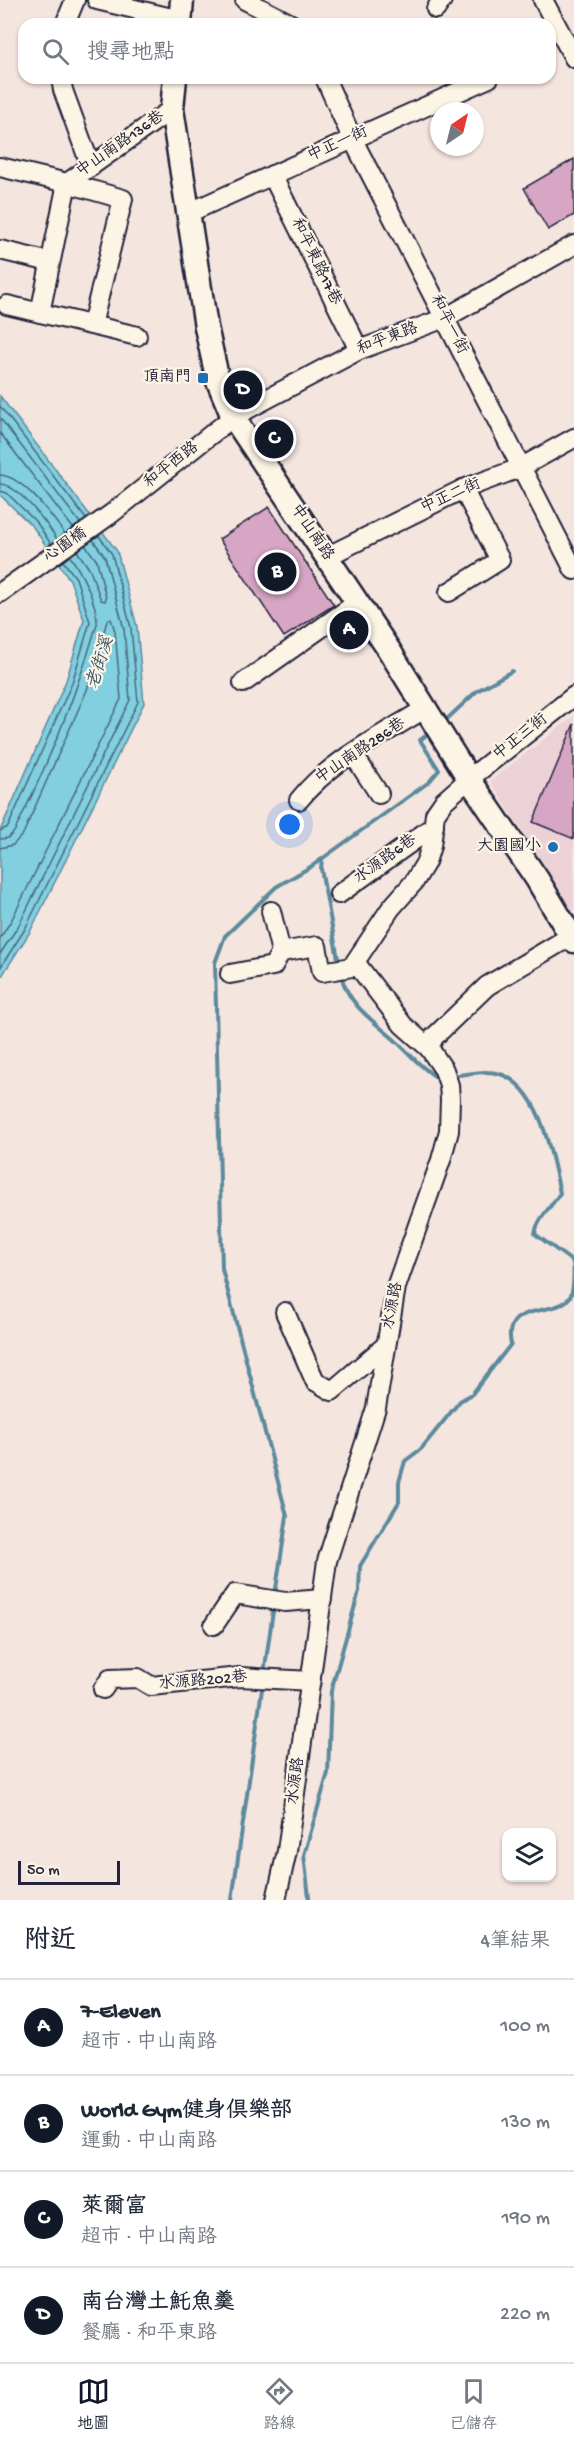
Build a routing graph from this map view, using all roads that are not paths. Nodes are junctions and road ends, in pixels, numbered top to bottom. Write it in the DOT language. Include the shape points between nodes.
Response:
graph roads {
  1 [pos="75,0"];
  2 [pos="97,0"];
  3 [pos="245,0"];
  4 [pos="543,0"];
  5 [pos="181,15"];
  6 [pos="68,18"];
  7 [pos="280,18"];
  8 [pos="552,18"];
  9 [pos="556,27"];
  10 [pos="566,48"];
  11 [pos="62,84"];
  12 [pos="174,84"];
  13 [pos="328,84"];
  14 [pos="475,84"];
  15 [pos="172,109"];
  16 [pos="352,138"];
  17 [pos="0,167"];
  18 [pos="91,167"];
  19 [pos="272,175"];
  20 [pos="67,183"];
  21 [pos="188,213"];
  22 [pos="574,245"];
  23 [pos="0,250"];
  24 [pos="50,262"];
  25 [pos="7,305"];
  26 [pos="40,313"];
  27 [pos="445,318"];
  28 [pos="92,325"];
  29 [pos="136,336"];
  30 [pos="359,350"];
  31 [pos="233,417"];
  32 [pos="574,438"];
  33 [pos="520,468"];
  34 [pos="463,489"];
  35 [pos="111,514"];
  36 [pos="328,556"];
  37 [pos="574,570"];
  38 [pos="448,592"];
  39 [pos="0,593"];
  40 [pos="358,602"];
  41 [pos="243,683"];
  42 [pos="574,696"];
  43 [pos="426,708"];
  44 [pos="352,754"];
  45 [pos="469,779"];
  46 [pos="379,794"];
  47 [pos="299,800"];
  48 [pos="434,826"];
  49 [pos="339,894"];
  50 [pos="270,911"];
  51 [pos="573,938"];
  52 [pos="277,959"];
  53 [pos="353,966"];
  54 [pos="230,974"];
  55 [pos="429,1048"];
  56 [pos="285,1312"];
  57 [pos="386,1345"];
  58 [pos="322,1599"];
  59 [pos="213,1625"];
  60 [pos="311,1681"];
  61 [pos="103,1689"];
  62 [pos="276,1900"];
  1 -- 6 [label="street"];
  2 -- 5 [label="street"];
  3 -- 7 [label="street"];
  4 -- 8 [label="street"];
  9 -- 10 [label="street"];
  11 -- 18 [label="street"];
  12 -- 15 [label="main road, 中山南路"];
  13 -- 16 [label="street, 和平一街"];
  14 -- 16 [label="street, 中正一街"];
  15 -- 18 [label="street, 中山南路136巷"];
  15 -- 21 [label="main road, 中山南路"];
  16 -- 19 [label="street, 中正一街"];
  16 -- 27 [label="street, 和平一街"];
  17 -- 20 [label="street, 中山南路136巷"];
  18 -- 20 [label="street, 中山南路136巷"];
  19 -- 21 [label="street, 中正一街"];
  19 -- 30 [label="street, 和平東路17巷"];
  20 -- 24 [label="street"];
  20 -- 28 [label="street" via="123,199"];
  21 -- 31 [label="main road, 中山南路" via="206,327 218,381"];
  22 -- 27 [label="street, 和平東路"];
  23 -- 24 [label="street"];
  24 -- 26 [label="street"];
  25 -- 26 [label="street"];
  26 -- 28 [label="street"];
  27 -- 30 [label="street, 和平東路"];
  27 -- 33 [label="street, 和平一街"];
  28 -- 29 [label="street"];
  30 -- 31 [label="street, 和平東路"];
  31 -- 35 [label="street, 和平西路"];
  31 -- 36 [label="main road, 中山南路"];
  32 -- 33 [label="street, 中正二街"];
  33 -- 34 [label="street, 中正二街"];
  33 -- 37 [label="street, 和平一街"];
  34 -- 36 [label="street, 中正二街"];
  34 -- 38 [label="street" via="501,560"];
  35 -- 39 [label="street, 心園橋"];
  36 -- 40 [label="main road, 中山南路"];
  40 -- 41 [label="street"];
  40 -- 43 [label="main road, 中山南路"];
  42 -- 45 [label="street, 中正三街"];
  43 -- 44 [label="street, 中山南路286巷"];
  43 -- 45 [label="main road, 中山南路"];
  44 -- 46 [label="street"];
  44 -- 47 [label="street, 中山南路286巷"];
  45 -- 48 [label="street" via="444,801 435,814"];
  45 -- 51 [label="main road, 中山南路"];
  48 -- 49 [label="street, 水源路6巷"];
  48 -- 53 [label="street" via="426,862"];
  50 -- 52 [label="street"];
  51 -- 55 [label="street" via="487,986 434,1037"];
  52 -- 53 [label="street" via="317,946 322,972"];
  52 -- 54 [label="street"];
  53 -- 55 [label="street, 水源路" via="403,1025"];
  55 -- 57 [label="street, 水源路" via="449,1084 449,1131 396,1287"];
  56 -- 57 [label="street" via="315,1381 332,1391"];
  57 -- 58 [label="street, 水源路" via="376,1408 327,1561"];
  58 -- 59 [label="street" via="285,1602 235,1594"];
  58 -- 60 [label="street, 水源路"];
  60 -- 61 [label="street, 水源路202巷" via="240,1677 151,1686 138,1678 110,1679"];
  60 -- 62 [label="street, 水源路" via="287,1851"];
}
